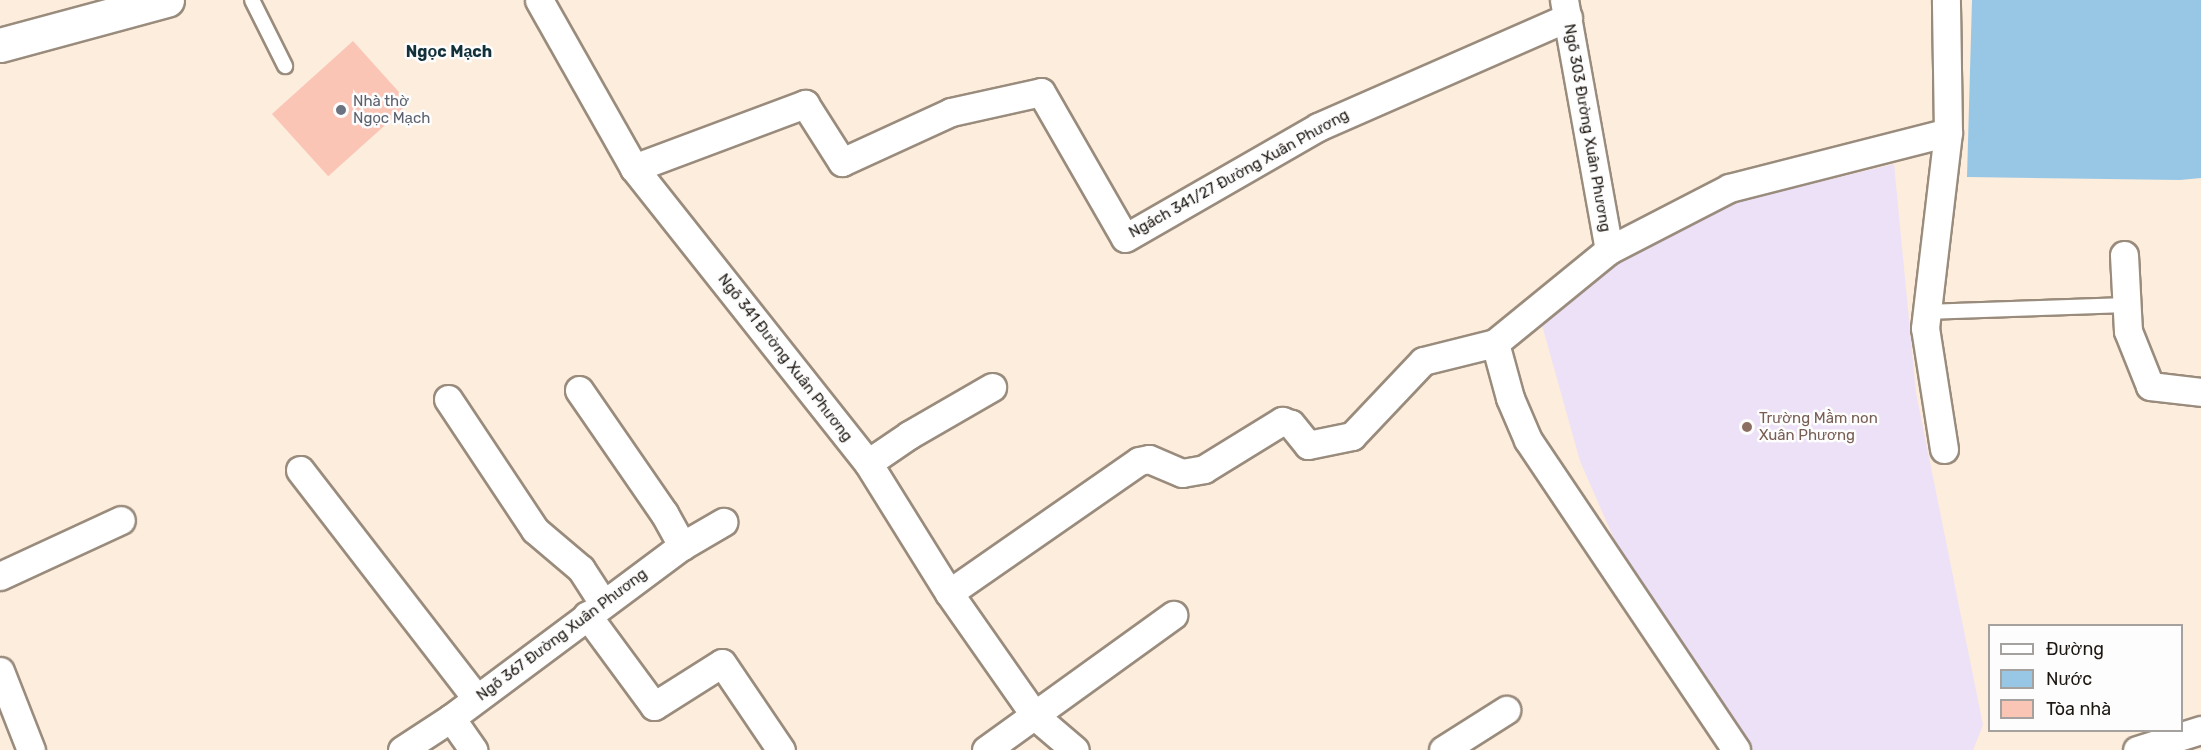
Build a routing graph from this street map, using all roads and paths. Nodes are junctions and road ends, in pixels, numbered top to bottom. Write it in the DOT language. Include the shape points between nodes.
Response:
graph roads {
  1 [pos="167,0"];
  2 [pos="252,0"];
  3 [pos="539,0"];
  4 [pos="1946,0"];
  5 [pos="1566,9"];
  6 [pos="0,45"];
  7 [pos="285,66"];
  8 [pos="1948,132"];
  9 [pos="634,168"];
  10 [pos="1609,250"];
  11 [pos="2124,255"];
  12 [pos="2127,304"];
  13 [pos="1925,312"];
  14 [pos="1495,343"];
  15 [pos="992,387"];
  16 [pos="579,390"];
  17 [pos="2201,392"];
  18 [pos="448,399"];
  19 [pos="1944,449"];
  20 [pos="868,463"];
  21 [pos="300,470"];
  22 [pos="121,520"];
  23 [pos="723,522"];
  24 [pos="682,546"];
  25 [pos="0,576"];
  26 [pos="949,593"];
  27 [pos="595,609"];
  28 [pos="1173,615"];
  29 [pos="0,671"];
  30 [pos="476,698"];
  31 [pos="1506,710"];
  32 [pos="1035,716"];
  33 [pos="451,718"];
  34 [pos="2201,730"];
  35 [pos="31,750"];
  36 [pos="402,750"];
  37 [pos="473,750"];
  38 [pos="780,750"];
  39 [pos="986,750"];
  40 [pos="1075,750"];
  41 [pos="1443,750"];
  42 [pos="1736,750"];
  43 [pos="2137,750"];
  1 -- 6 [label="main road"];
  2 -- 7 [label="lane"];
  3 -- 9 [label="street, Ngõ 341 Đường Xuân Phương"];
  4 -- 8 [label="street"];
  5 -- 9 [label="street, Ngách 341/27 Đường Xuân Phương" via="1318,127 1125,238 1041,92 951,112 842,162 805,104"];
  5 -- 10 [label="street, Ngõ 303 Đường Xuân Phương"];
  8 -- 10 [label="street" via="1729,188"];
  8 -- 13 [label="street"];
  9 -- 20 [label="street, Ngõ 341 Đường Xuân Phương"];
  10 -- 14 [label="street, Ngõ 303 Đường Xuân Phương"];
  11 -- 12 [label="street"];
  12 -- 13 [label="lane"];
  12 -- 17 [label="street" via="2128,331 2150,386"];
  13 -- 19 [label="street"];
  14 -- 26 [label="street, Ngõ 303 Đường Xuân Phương" via="1423,361 1350,437 1308,445 1291,424 1282,421 1204,469 1182,473 1149,459 1139,461"];
  14 -- 42 [label="street" via="1510,398 1528,440"];
  15 -- 20 [label="street"];
  16 -- 24 [label="street" via="664,513"];
  18 -- 27 [label="street" via="535,531 581,569"];
  20 -- 26 [label="street, Ngõ 341 Đường Xuân Phương"];
  21 -- 30 [label="street"];
  22 -- 25 [label="street"];
  23 -- 24 [label="street, Ngõ 367 Đường Xuân Phương"];
  24 -- 27 [label="street, Ngõ 367 Đường Xuân Phương"];
  26 -- 32 [label="street, Ngõ 341 Đường Xuân Phương"];
  27 -- 30 [label="street, Ngõ 367 Đường Xuân Phương"];
  27 -- 38 [label="street" via="654,706 722,663"];
  28 -- 32 [label="street"];
  29 -- 35 [label="street"];
  30 -- 33 [label="street, Ngõ 367 Đường Xuân Phương"];
  31 -- 41 [label="street"];
  32 -- 39 [label="street"];
  32 -- 40 [label="street, Ngõ 341 Đường Xuân Phương"];
  33 -- 36 [label="street, Ngõ 367 Đường Xuân Phương"];
  33 -- 37 [label="street"];
  34 -- 43 [label="street"];
}
